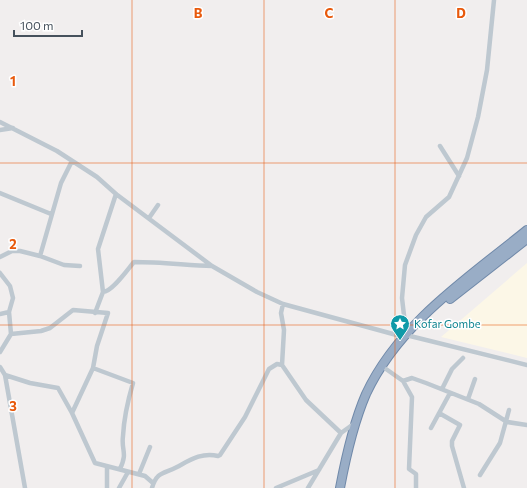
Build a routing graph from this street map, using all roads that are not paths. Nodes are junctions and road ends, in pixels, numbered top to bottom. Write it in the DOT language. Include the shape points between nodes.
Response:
graph roads {
  1 [pos="494,0"];
  2 [pos="0,122"];
  3 [pos="13,128"];
  4 [pos="0,130"];
  5 [pos="440,146"];
  6 [pos="72,161"];
  7 [pos="459,176"];
  8 [pos="0,193"];
  9 [pos="116,194"];
  10 [pos="158,205"];
  11 [pos="51,214"];
  12 [pos="149,218"];
  13 [pos="527,230"];
  14 [pos="527,239"];
  15 [pos="40,256"];
  16 [pos="0,257"];
  17 [pos="80,266"];
  18 [pos="212,266"];
  19 [pos="0,273"];
  20 [pos="103,292"];
  21 [pos="283,304"];
  22 [pos="9,312"];
  23 [pos="95,313"];
  24 [pos="0,314"];
  25 [pos="11,334"];
  26 [pos="405,336"];
  27 [pos="0,352"];
  28 [pos="463,358"];
  29 [pos="282,365"];
  30 [pos="527,365"];
  31 [pos="0,367"];
  32 [pos="93,368"];
  33 [pos="386,369"];
  34 [pos="5,375"];
  35 [pos="475,379"];
  36 [pos="402,381"];
  37 [pos="442,389"];
  38 [pos="450,393"];
  39 [pos="468,399"];
  40 [pos="509,410"];
  41 [pos="72,412"];
  42 [pos="439,413"];
  43 [pos="507,422"];
  44 [pos="355,423"];
  45 [pos="527,425"];
  46 [pos="431,428"];
  47 [pos="341,433"];
  48 [pos="150,446"];
  49 [pos="107,466"];
  50 [pos="120,469"];
  51 [pos="318,470"];
  52 [pos="128,472"];
  53 [pos="139,474"];
  54 [pos="480,475"];
  55 [pos="153,486"];
  56 [pos="25,488"];
  57 [pos="106,488"];
  58 [pos="119,488"];
  59 [pos="276,488"];
  60 [pos="308,488"];
  61 [pos="340,488"];
  62 [pos="344,488"];
  63 [pos="416,488"];
  64 [pos="464,488"];
  1 -- 7 [label="street" via="489,56 478,117 467,158"];
  2 -- 3 [label="street"];
  3 -- 4 [label="street"];
  3 -- 6 [label="street"];
  5 -- 7 [label="street"];
  6 -- 9 [label="street"];
  6 -- 11 [label="street" via="61,183"];
  7 -- 26 [label="street" via="448,197 426,217 409,253 403,276"];
  8 -- 11 [label="street"];
  9 -- 12 [label="street"];
  9 -- 20 [label="street" via="98,248"];
  10 -- 12 [label="street"];
  11 -- 15 [label="street"];
  12 -- 18 [label="street"];
  13 -- 26 [label="highway" via="433,307"];
  14 -- 26 [label="highway"];
  15 -- 16 [label="street" via="20,250"];
  15 -- 17 [label="street" via="64,265"];
  18 -- 20 [label="street" via="134,262 111,289"];
  18 -- 21 [label="street"];
  19 -- 22 [label="street" via="10,286 13,298"];
  20 -- 23 [label="street"];
  21 -- 26 [label="street"];
  21 -- 29 [label="street"];
  22 -- 24 [label="street"];
  22 -- 25 [label="street"];
  23 -- 25 [label="street" via="73,310 50,328"];
  23 -- 32 [label="street" via="108,314 97,346"];
  25 -- 27 [label="street"];
  26 -- 30 [label="street"];
  26 -- 33 [label="highway"];
  26 -- 44 [label="highway" via="372,382"];
  28 -- 37 [label="street" via="452,369"];
  29 -- 47 [label="street" via="306,400"];
  29 -- 55 [label="street" via="277,364 269,369 245,417 220,455 206,454 189,458 176,468 164,471"];
  31 -- 34 [label="street"];
  32 -- 41 [label="street"];
  32 -- 50 [label="street" via="133,383 125,413 122,437 125,456"];
  33 -- 36 [label="street"];
  33 -- 62 [label="highway" via="361,417"];
  34 -- 41 [label="street" via="60,389"];
  34 -- 56 [label="street"];
  35 -- 39 [label="street"];
  36 -- 37 [label="street" via="412,378"];
  36 -- 63 [label="street" via="412,397 408,469 416,474"];
  37 -- 38 [label="street"];
  38 -- 39 [label="street"];
  38 -- 42 [label="street"];
  39 -- 43 [label="street"];
  40 -- 43 [label="street"];
  41 -- 49 [label="street" via="95,463"];
  42 -- 46 [label="street"];
  42 -- 64 [label="street" via="460,426 452,446"];
  43 -- 45 [label="street"];
  43 -- 54 [label="street" via="496,451"];
  44 -- 47 [label="street"];
  44 -- 61 [label="highway"];
  47 -- 51 [label="street"];
  48 -- 53 [label="street"];
  49 -- 50 [label="street"];
  49 -- 57 [label="street"];
  50 -- 52 [label="street"];
  51 -- 59 [label="street"];
  51 -- 60 [label="street"];
  52 -- 53 [label="street"];
  52 -- 58 [label="street"];
  53 -- 55 [label="street" via="145,476"];
}
